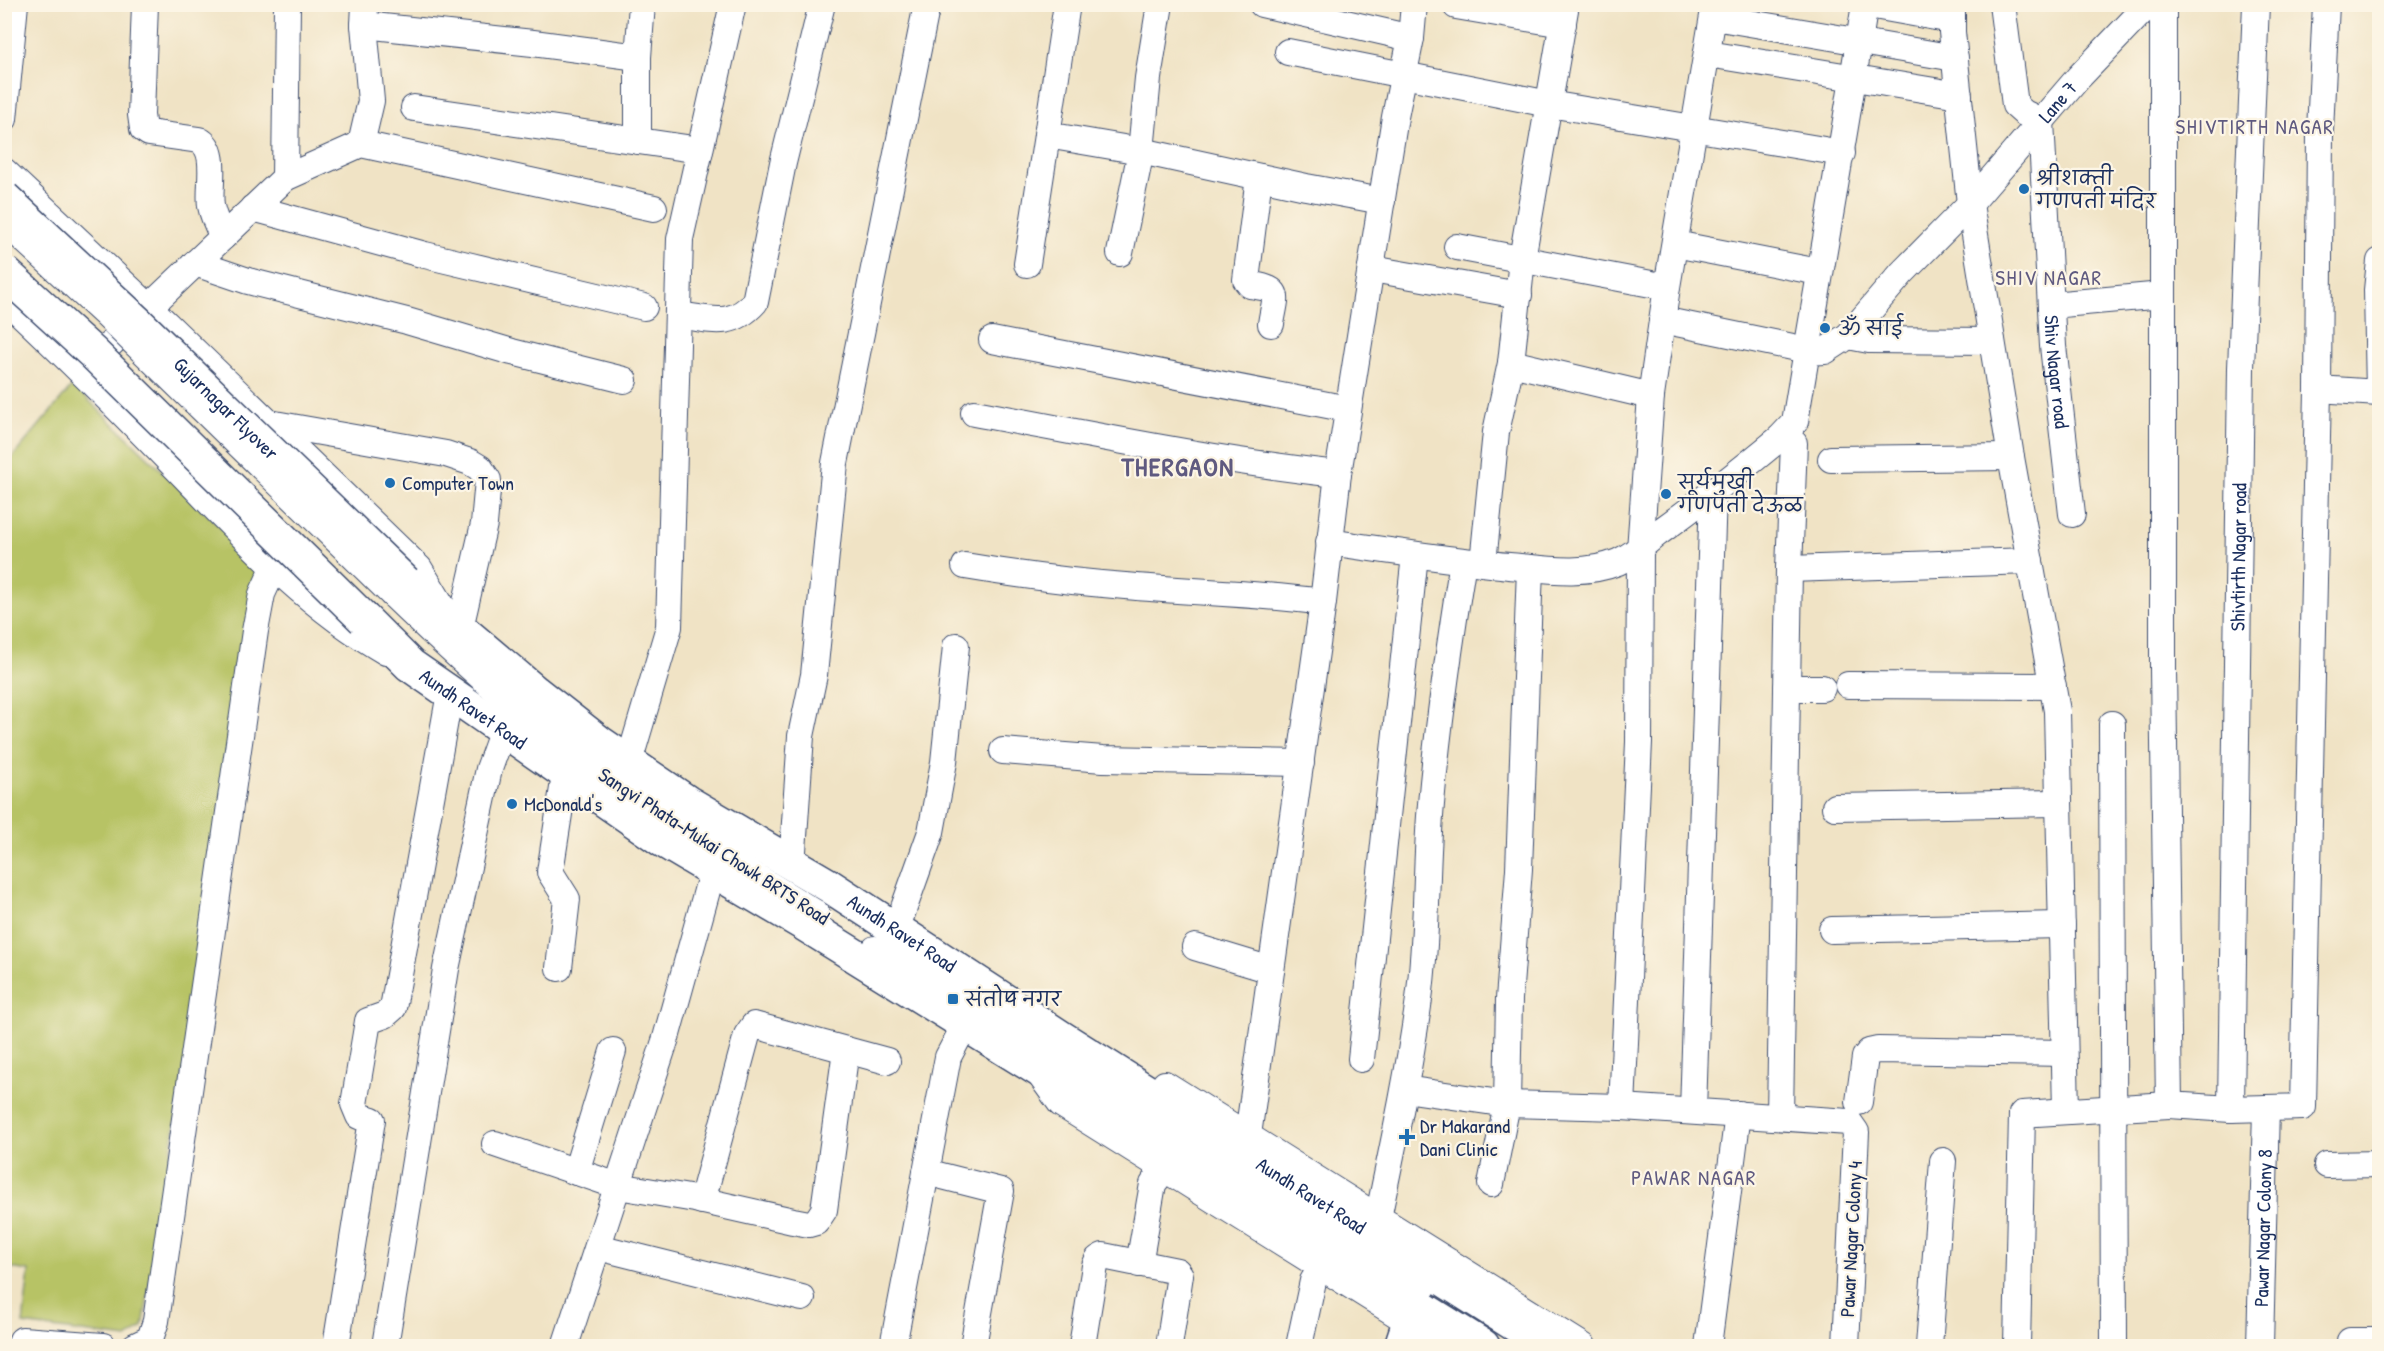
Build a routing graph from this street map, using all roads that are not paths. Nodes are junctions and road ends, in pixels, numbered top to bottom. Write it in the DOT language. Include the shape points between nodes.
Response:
graph roads {
  1 [pos="15,4"];
  2 [pos="145,4"];
  3 [pos="287,4"];
  4 [pos="642,4"];
  5 [pos="733,4"];
  6 [pos="822,4"];
  7 [pos="927,4"];
  8 [pos="1066,4"];
  9 [pos="1160,4"];
  10 [pos="1262,4"];
  11 [pos="1414,4"];
  12 [pos="2002,4"];
  13 [pos="2256,4"];
  14 [pos="2326,4"];
  15 [pos="1864,5"];
  16 [pos="2152,5"];
  17 [pos="1456,6"];
  18 [pos="1492,8"];
  19 [pos="1714,11"];
  20 [pos="1952,12"];
  21 [pos="1565,14"];
  22 [pos="364,15"];
  23 [pos="1411,38"];
  24 [pos="1859,42"];
  25 [pos="1288,52"];
  26 [pos="1708,54"];
  27 [pos="638,57"];
  28 [pos="1955,58"];
  29 [pos="1404,76"];
  30 [pos="1855,79"];
  31 [pos="1959,95"];
  32 [pos="1549,104"];
  33 [pos="414,108"];
  34 [pos="4,119"];
  35 [pos="2041,121"];
  36 [pos="1694,129"];
  37 [pos="1047,135"];
  38 [pos="638,141"];
  39 [pos="361,144"];
  40 [pos="700,150"];
  41 [pos="1141,151"];
  42 [pos="1842,153"];
  43 [pos="4,171"];
  44 [pos="1259,177"];
  45 [pos="285,178"];
  46 [pos="4,198"];
  47 [pos="1382,201"];
  48 [pos="1970,204"];
  49 [pos="253,208"];
  50 [pos="654,208"];
  51 [pos="4,222"];
  52 [pos="223,237"];
  53 [pos="1675,244"];
  54 [pos="1457,247"];
  55 [pos="1120,253"];
  56 [pos="1522,259"];
  57 [pos="2379,261"];
  58 [pos="195,263"];
  59 [pos="1027,264"];
  60 [pos="1372,269"];
  61 [pos="4,272"];
  62 [pos="1820,272"];
  63 [pos="1667,286"];
  64 [pos="2378,290"];
  65 [pos="1519,295"];
  66 [pos="2163,295"];
  67 [pos="4,298"];
  68 [pos="2051,304"];
  69 [pos="149,307"];
  70 [pos="644,308"];
  71 [pos="678,315"];
  72 [pos="1662,321"];
  73 [pos="1271,324"];
  74 [pos="1848,336"];
  75 [pos="992,340"];
  76 [pos="1992,341"];
  77 [pos="1807,351"];
  78 [pos="1511,363"];
  79 [pos="82,371"];
  80 [pos="624,380"];
  81 [pos="2318,389"];
  82 [pos="2379,393"];
  83 [pos="1651,396"];
  84 [pos="1348,409"];
  85 [pos="974,413"];
  86 [pos="269,423"];
  87 [pos="1780,438"];
  88 [pos="2011,456"];
  89 [pos="1831,459"];
  90 [pos="1338,474"];
  91 [pos="1713,493"];
  92 [pos="2072,514"];
  93 [pos="1329,542"];
  94 [pos="1640,550"];
  95 [pos="1415,555"];
  96 [pos="2030,561"];
  97 [pos="1473,562"];
  98 [pos="965,566"];
  99 [pos="1530,567"];
  100 [pos="274,568"];
  101 [pos="1789,568"];
  102 [pos="399,588"];
  103 [pos="1323,602"];
  104 [pos="455,623"];
  105 [pos="956,646"];
  106 [pos="410,665"];
  107 [pos="1848,685"];
  108 [pos="2053,687"];
  109 [pos="1787,688"];
  110 [pos="1822,688"];
  111 [pos="450,693"];
  112 [pos="2112,724"];
  113 [pos="503,730"];
  114 [pos="1003,751"];
  115 [pos="629,762"];
  116 [pos="1301,763"];
  117 [pos="565,775"];
  118 [pos="2059,803"];
  119 [pos="1835,807"];
  120 [pos="792,865"];
  121 [pos="713,869"];
  122 [pos="2062,925"];
  123 [pos="896,930"];
  124 [pos="1832,930"];
  125 [pos="1195,946"];
  126 [pos="559,968"];
  127 [pos="1271,970"];
  128 [pos="965,1025"];
  129 [pos="1059,1036"];
  130 [pos="846,1050"];
  131 [pos="613,1051"];
  132 [pos="2064,1053"];
  133 [pos="1361,1059"];
  134 [pos="887,1061"];
  135 [pos="1035,1068"];
  136 [pos="1405,1089"];
  137 [pos="1858,1102"];
  138 [pos="1507,1104"];
  139 [pos="2169,1105"];
  140 [pos="1622,1107"];
  141 [pos="2115,1108"];
  142 [pos="2266,1108"];
  143 [pos="2231,1109"];
  144 [pos="1693,1111"];
  145 [pos="2066,1111"];
  146 [pos="1738,1114"];
  147 [pos="1780,1117"];
  148 [pos="1248,1135"];
  149 [pos="495,1144"];
  150 [pos="1943,1161"];
  151 [pos="2379,1164"];
  152 [pos="2327,1165"];
  153 [pos="1165,1169"];
  154 [pos="576,1172"];
  155 [pos="926,1172"];
  156 [pos="1491,1184"];
  157 [pos="618,1186"];
  158 [pos="702,1201"];
  159 [pos="1378,1218"];
  160 [pos="598,1247"];
  161 [pos="1139,1264"];
  162 [pos="1322,1267"];
  163 [pos="802,1298"];
  164 [pos="1421,1333"];
  165 [pos="22,1340"];
  166 [pos="2350,1341"];
  167 [pos="2379,1341"];
  168 [pos="103,1347"];
  169 [pos="135,1347"];
  170 [pos="336,1347"];
  171 [pos="385,1347"];
  172 [pos="566,1347"];
  173 [pos="893,1347"];
  174 [pos="973,1347"];
  175 [pos="1082,1347"];
  176 [pos="1169,1347"];
  177 [pos="1299,1347"];
  178 [pos="1483,1347"];
  179 [pos="1519,1347"];
  180 [pos="1549,1347"];
  181 [pos="1583,1347"];
  182 [pos="1708,1347"];
  183 [pos="1846,1347"];
  184 [pos="1929,1347"];
  185 [pos="2017,1347"];
  186 [pos="2114,1347"];
  187 [pos="2260,1347"];
  1 -- 34 [label="street"];
  2 -- 52 [label="street" via="143,129 205,143 210,158 211,204"];
  3 -- 45 [label="street"];
  4 -- 27 [label="street"];
  5 -- 40 [label="street"];
  6 -- 71 [label="street" via="783,163 755,302 732,320"];
  7 -- 120 [label="street" via="835,463 813,684 801,736"];
  8 -- 37 [label="street"];
  9 -- 41 [label="street"];
  10 -- 23 [label="street"];
  11 -- 23 [label="street"];
  12 -- 35 [label="street" via="2015,105"];
  13 -- 143 [label="street, Shivtirth Nagar road" via="2241,368"];
  14 -- 81 [label="street" via="2320,143"];
  15 -- 20 [label="street"];
  15 -- 24 [label="street"];
  16 -- 35 [label="street, Lane 7"];
  16 -- 66 [label="street"];
  17 -- 18 [label="street"];
  18 -- 21 [label="street"];
  19 -- 24 [label="street"];
  19 -- 26 [label="street"];
  20 -- 28 [label="street"];
  21 -- 32 [label="street"];
  22 -- 27 [label="street"];
  22 -- 39 [label="street" via="371,101"];
  23 -- 29 [label="street"];
  24 -- 28 [label="street"];
  24 -- 30 [label="street"];
  25 -- 29 [label="street"];
  26 -- 30 [label="street"];
  26 -- 36 [label="street"];
  27 -- 38 [label="street"];
  28 -- 31 [label="street"];
  29 -- 32 [label="street"];
  29 -- 47 [label="street"];
  30 -- 31 [label="street"];
  30 -- 42 [label="street"];
  31 -- 48 [label="street"];
  32 -- 36 [label="street"];
  32 -- 56 [label="street"];
  33 -- 38 [label="street"];
  35 -- 48 [label="street, Lane 7"];
  35 -- 68 [label="street, Shiv Nagar road"];
  36 -- 42 [label="street"];
  36 -- 53 [label="street"];
  37 -- 41 [label="street"];
  37 -- 59 [label="street"];
  38 -- 40 [label="street"];
  39 -- 45 [label="street"];
  39 -- 50 [label="street"];
  40 -- 71 [label="street" via="680,239"];
  41 -- 44 [label="street"];
  41 -- 55 [label="street"];
  42 -- 62 [label="street"];
  43 -- 69 [label="street"];
  44 -- 47 [label="street"];
  44 -- 73 [label="street" via="1246,280 1250,285 1273,290"];
  45 -- 49 [label="street"];
  46 -- 102 [label="main road, Gujarnagar Flyover, bridge" via="138,323"];
  47 -- 60 [label="street"];
  48 -- 74 [label="street, Lane 7" via="1902,273"];
  48 -- 76 [label="street"];
  49 -- 52 [label="street"];
  49 -- 70 [label="street"];
  51 -- 102 [label="street, Sangvi Phata-Mukai Chowk BRTS Road, bridge"];
  52 -- 58 [label="street"];
  53 -- 62 [label="street"];
  53 -- 63 [label="street"];
  54 -- 56 [label="street"];
  56 -- 63 [label="street"];
  56 -- 65 [label="street"];
  57 -- 64 [label="street"];
  58 -- 69 [label="street"];
  58 -- 80 [label="street"];
  60 -- 65 [label="street"];
  60 -- 84 [label="street"];
  61 -- 106 [label="main road, bridge" via="108,367"];
  62 -- 77 [label="street"];
  63 -- 72 [label="street"];
  64 -- 82 [label="street"];
  65 -- 78 [label="street"];
  66 -- 68 [label="street"];
  66 -- 139 [label="street"];
  67 -- 79 [label="street"];
  68 -- 92 [label="street, Shiv Nagar road"];
  69 -- 79 [label="street"];
  69 -- 86 [label="street"];
  71 -- 115 [label="street" via="669,627"];
  72 -- 77 [label="street"];
  72 -- 83 [label="street"];
  74 -- 76 [label="street" via="1869,340"];
  74 -- 77 [label="street, Lane 7" via="1825,351"];
  75 -- 84 [label="street"];
  76 -- 88 [label="street"];
  77 -- 87 [label="street" via="1795,422"];
  78 -- 83 [label="street"];
  78 -- 97 [label="street"];
  79 -- 100 [label="street"];
  81 -- 82 [label="street"];
  81 -- 142 [label="street" via="2303,1107"];
  83 -- 94 [label="street"];
  84 -- 90 [label="street"];
  85 -- 90 [label="street"];
  86 -- 104 [label="street" via="419,568"];
  86 -- 104 [label="street" via="446,454 480,468 488,480 484,524"];
  87 -- 91 [label="street"];
  87 -- 101 [label="street" via="1794,443"];
  88 -- 89 [label="street"];
  88 -- 96 [label="street"];
  90 -- 93 [label="street"];
  91 -- 94 [label="street"];
  91 -- 144 [label="street"];
  93 -- 95 [label="street"];
  93 -- 103 [label="street"];
  94 -- 99 [label="street" via="1601,568 1563,571"];
  94 -- 140 [label="street" via="1639,742"];
  95 -- 97 [label="street"];
  95 -- 133 [label="street"];
  96 -- 101 [label="street"];
  96 -- 108 [label="street"];
  97 -- 99 [label="street"];
  97 -- 136 [label="street" via="1444,681 1431,805 1427,917"];
  98 -- 103 [label="street" via="1024,576"];
  99 -- 138 [label="street"];
  100 -- 106 [label="street" via="353,633"];
  100 -- 169 [label="street" via="262,594 255,631 156,1321 150,1339"];
  101 -- 109 [label="street"];
  102 -- 104 [label="main road, Gujarnagar Flyover"];
  102 -- 179 [label="street, Sangvi Phata-Mukai Chowk BRTS Road" via="467,667 585,764 673,825"];
  103 -- 116 [label="street"];
  104 -- 115 [label="main road, Aundh Ravet Road" via="535,692"];
  105 -- 123 [label="street" via="944,762 931,832"];
  106 -- 111 [label="main road, Aundh Ravet Road"];
  107 -- 108 [label="street"];
  108 -- 118 [label="street"];
  109 -- 110 [label="street"];
  109 -- 147 [label="street"];
  111 -- 113 [label="main road, Aundh Ravet Road"];
  111 -- 170 [label="street" via="393,1008 368,1021 364,1040 354,1104 359,1116 372,1120"];
  112 -- 141 [label="street"];
  113 -- 117 [label="main road, Aundh Ravet Road"];
  113 -- 171 [label="street" via="489,769 446,969"];
  114 -- 116 [label="street" via="1103,759"];
  115 -- 120 [label="main road, Aundh Ravet Road"];
  116 -- 127 [label="street"];
  117 -- 121 [label="main road, Aundh Ravet Road"];
  117 -- 126 [label="street" via="550,872 567,898"];
  118 -- 119 [label="street"];
  118 -- 122 [label="street"];
  120 -- 123 [label="main road, Aundh Ravet Road"];
  121 -- 128 [label="main road, Aundh Ravet Road"];
  121 -- 157 [label="street" via="666,1038"];
  122 -- 124 [label="street"];
  122 -- 132 [label="street"];
  123 -- 129 [label="main road, Aundh Ravet Road"];
  125 -- 127 [label="street"];
  127 -- 148 [label="street"];
  128 -- 135 [label="main road, Aundh Ravet Road"];
  128 -- 155 [label="street" via="948,1057"];
  129 -- 148 [label="street" via="1100,1045"];
  129 -- 180 [label="main road, Aundh Ravet Road"];
  130 -- 134 [label="street"];
  130 -- 158 [label="street" via="754,1025 750,1029"];
  130 -- 158 [label="street" via="824,1210 816,1222 809,1224"];
  131 -- 154 [label="street"];
  132 -- 137 [label="street" via="1869,1052"];
  132 -- 145 [label="street"];
  135 -- 153 [label="street" via="1061,1104"];
  135 -- 178 [label="main road, Aundh Ravet Road"];
  136 -- 138 [label="street"];
  136 -- 159 [label="street"];
  138 -- 140 [label="street"];
  138 -- 156 [label="street"];
  139 -- 141 [label="street"];
  139 -- 143 [label="street"];
  140 -- 144 [label="street"];
  141 -- 145 [label="street"];
  141 -- 186 [label="street"];
  142 -- 143 [label="street"];
  142 -- 187 [label="street, Pawar Nagar Colony 8"];
  144 -- 146 [label="street"];
  145 -- 185 [label="street" via="2022,1114"];
  146 -- 147 [label="street"];
  146 -- 182 [label="street"];
  147 -- 183 [label="street, Pawar Nagar Colony 4" via="1849,1122 1856,1132"];
  148 -- 159 [label="street"];
  149 -- 154 [label="street"];
  150 -- 184 [label="street"];
  151 -- 152 [label="street"];
  153 -- 161 [label="street" via="1153,1184"];
  153 -- 162 [label="street"];
  154 -- 157 [label="street"];
  155 -- 173 [label="street"];
  155 -- 174 [label="street" via="1001,1191"];
  157 -- 158 [label="street"];
  157 -- 160 [label="street"];
  159 -- 181 [label="street" via="1452,1274"];
  160 -- 163 [label="street"];
  160 -- 172 [label="street"];
  161 -- 175 [label="street" via="1103,1256 1098,1259"];
  161 -- 176 [label="street" via="1177,1271 1180,1275"];
  162 -- 164 [label="street"];
  162 -- 177 [label="street" via="1313,1281"];
  165 -- 168 [label="street"];
  166 -- 167 [label="street"];
}
